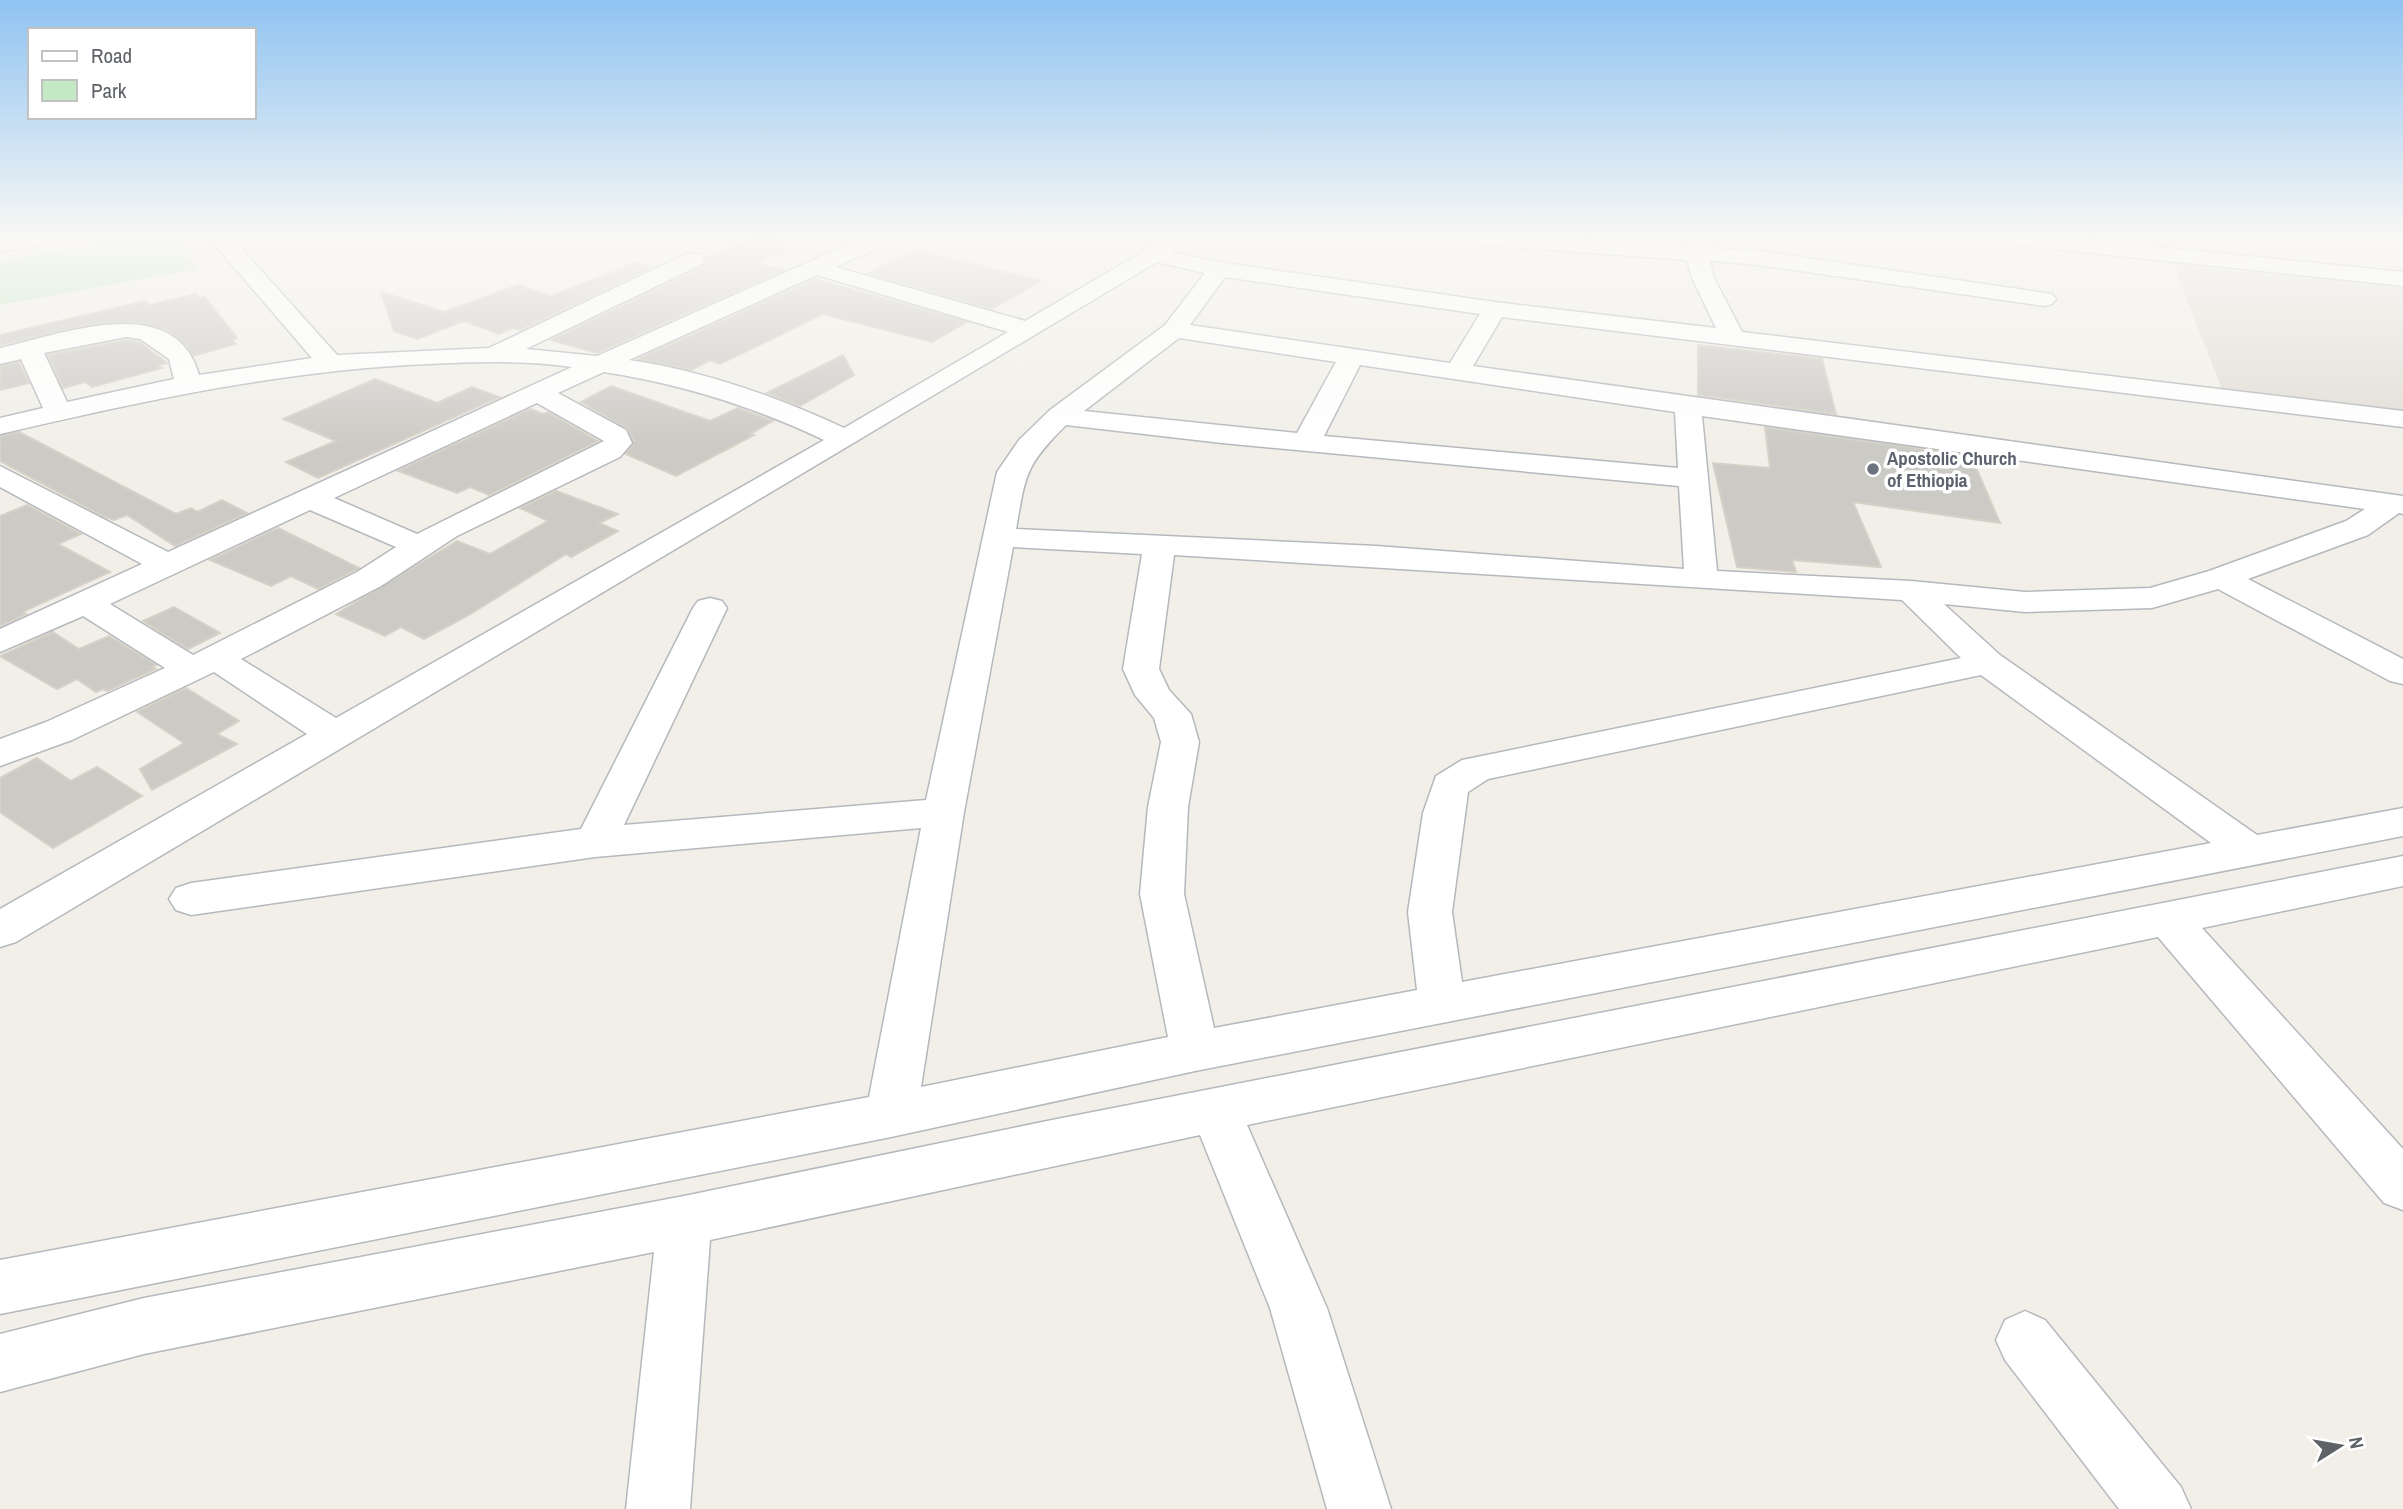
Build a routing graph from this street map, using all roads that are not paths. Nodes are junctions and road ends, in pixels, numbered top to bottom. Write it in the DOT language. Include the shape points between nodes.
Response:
graph roads {
  1 [pos="281,307"];
  2 [pos="593,307"];
  3 [pos="724,307"];
  4 [pos="951,307"];
  5 [pos="1062,307"];
  6 [pos="1191,307"];
  7 [pos="1484,307"];
  8 [pos="1718,307"];
  9 [pos="1495,309"];
  10 [pos="1028,330"];
  11 [pos="1174,330"];
  12 [pos="1733,338"];
  13 [pos="30,350"];
  14 [pos="0,356"];
  15 [pos="492,356"];
  16 [pos="1352,357"];
  17 [pos="329,362"];
  18 [pos="600,364"];
  19 [pos="1457,373"];
  20 [pos="188,383"];
  21 [pos="538,393"];
  22 [pos="1688,406"];
  23 [pos="58,412"];
  24 [pos="1060,416"];
  25 [pos="2403,419"];
  26 [pos="0,426"];
  27 [pos="845,439"];
  28 [pos="1307,442"];
  29 [pos="1692,478"];
  30 [pos="8,486"];
  31 [pos="310,499"];
  32 [pos="2398,504"];
  33 [pos="998,537"];
  34 [pos="417,545"];
  35 [pos="1159,547"];
  36 [pos="168,565"];
  37 [pos="2221,578"];
  38 [pos="1701,580"];
  39 [pos="1910,591"];
  40 [pos="85,603"];
  41 [pos="710,608"];
  42 [pos="0,642"];
  43 [pos="204,663"];
  44 [pos="1987,663"];
  45 [pos="2403,673"];
  46 [pos="334,734"];
  47 [pos="0,753"];
  48 [pos="944,812"];
  49 [pos="2403,822"];
  50 [pos="595,842"];
  51 [pos="2251,851"];
  52 [pos="2403,872"];
  53 [pos="191,899"];
  54 [pos="2165,917"];
  55 [pos="0,930"];
  56 [pos="1442,1004"];
  57 [pos="1195,1051"];
  58 [pos="1033,1086"];
  59 [pos="1216,1110"];
  60 [pos="891,1115"];
  61 [pos="1047,1144"];
  62 [pos="2403,1186"];
  63 [pos="684,1221"];
  64 [pos="0,1287"];
  65 [pos="2025,1340"];
  66 [pos="0,1363"];
  67 [pos="658,1509"];
  68 [pos="1359,1509"];
  69 [pos="2159,1509"];
  1 -- 17 [label="street"];
  2 -- 15 [label="street"];
  3 -- 18 [label="street"];
  4 -- 10 [label="street"];
  5 -- 10 [label="street"];
  6 -- 11 [label="street"];
  7 -- 9 [label="street"];
  8 -- 12 [label="street"];
  9 -- 12 [label="street"];
  9 -- 19 [label="street"];
  10 -- 27 [label="street"];
  11 -- 16 [label="street"];
  11 -- 24 [label="street"];
  12 -- 25 [label="street"];
  13 -- 14 [label="street"];
  13 -- 20 [label="street" via="104,332 147,332 181,356"];
  13 -- 23 [label="street"];
  15 -- 17 [label="street"];
  15 -- 18 [label="street"];
  16 -- 19 [label="street"];
  16 -- 28 [label="street"];
  17 -- 20 [label="street"];
  18 -- 21 [label="street"];
  18 -- 27 [label="street" via="652,372 752,398"];
  19 -- 22 [label="street"];
  20 -- 23 [label="street"];
  21 -- 31 [label="street"];
  21 -- 34 [label="street" via="616,436 618,443 610,451"];
  22 -- 29 [label="street"];
  22 -- 32 [label="street"];
  23 -- 26 [label="street"];
  24 -- 28 [label="street"];
  24 -- 33 [label="street" via="1029,446 1012,472"];
  27 -- 46 [label="street"];
  28 -- 29 [label="street"];
  29 -- 38 [label="street"];
  30 -- 36 [label="street"];
  31 -- 34 [label="street"];
  31 -- 36 [label="street"];
  32 -- 37 [label="street" via="2357,528"];
  33 -- 35 [label="street"];
  33 -- 48 [label="street"];
  34 -- 43 [label="street" via="369,579"];
  35 -- 38 [label="street" via="1376,556"];
  35 -- 57 [label="street" via="1141,669 1153,695 1172,714 1180,742 1168,807 1162,894"];
  36 -- 40 [label="street"];
  37 -- 39 [label="street" via="2152,598 2084,601 2025,602"];
  37 -- 45 [label="street"];
  38 -- 39 [label="street"];
  39 -- 44 [label="street"];
  40 -- 42 [label="street"];
  40 -- 43 [label="street"];
  41 -- 50 [label="street"];
  43 -- 46 [label="street"];
  43 -- 47 [label="street" via="59,731"];
  44 -- 51 [label="street"];
  44 -- 56 [label="street" via="1476,769 1450,785 1430,912"];
  46 -- 55 [label="street"];
  48 -- 50 [label="street"];
  48 -- 60 [label="street"];
  49 -- 51 [label="street"];
  50 -- 53 [label="street"];
  51 -- 56 [label="street"];
  52 -- 54 [label="street"];
  54 -- 59 [label="street"];
  54 -- 62 [label="street"];
  56 -- 57 [label="street"];
  57 -- 58 [label="street"];
  58 -- 60 [label="street"];
  58 -- 61 [label="street"];
  59 -- 61 [label="street"];
  59 -- 68 [label="street" via="1274,1244 1329,1403"];
  60 -- 64 [label="street"];
  61 -- 63 [label="street"];
  63 -- 66 [label="street" via="144,1326"];
  63 -- 67 [label="street"];
  65 -- 69 [label="street"];
}
